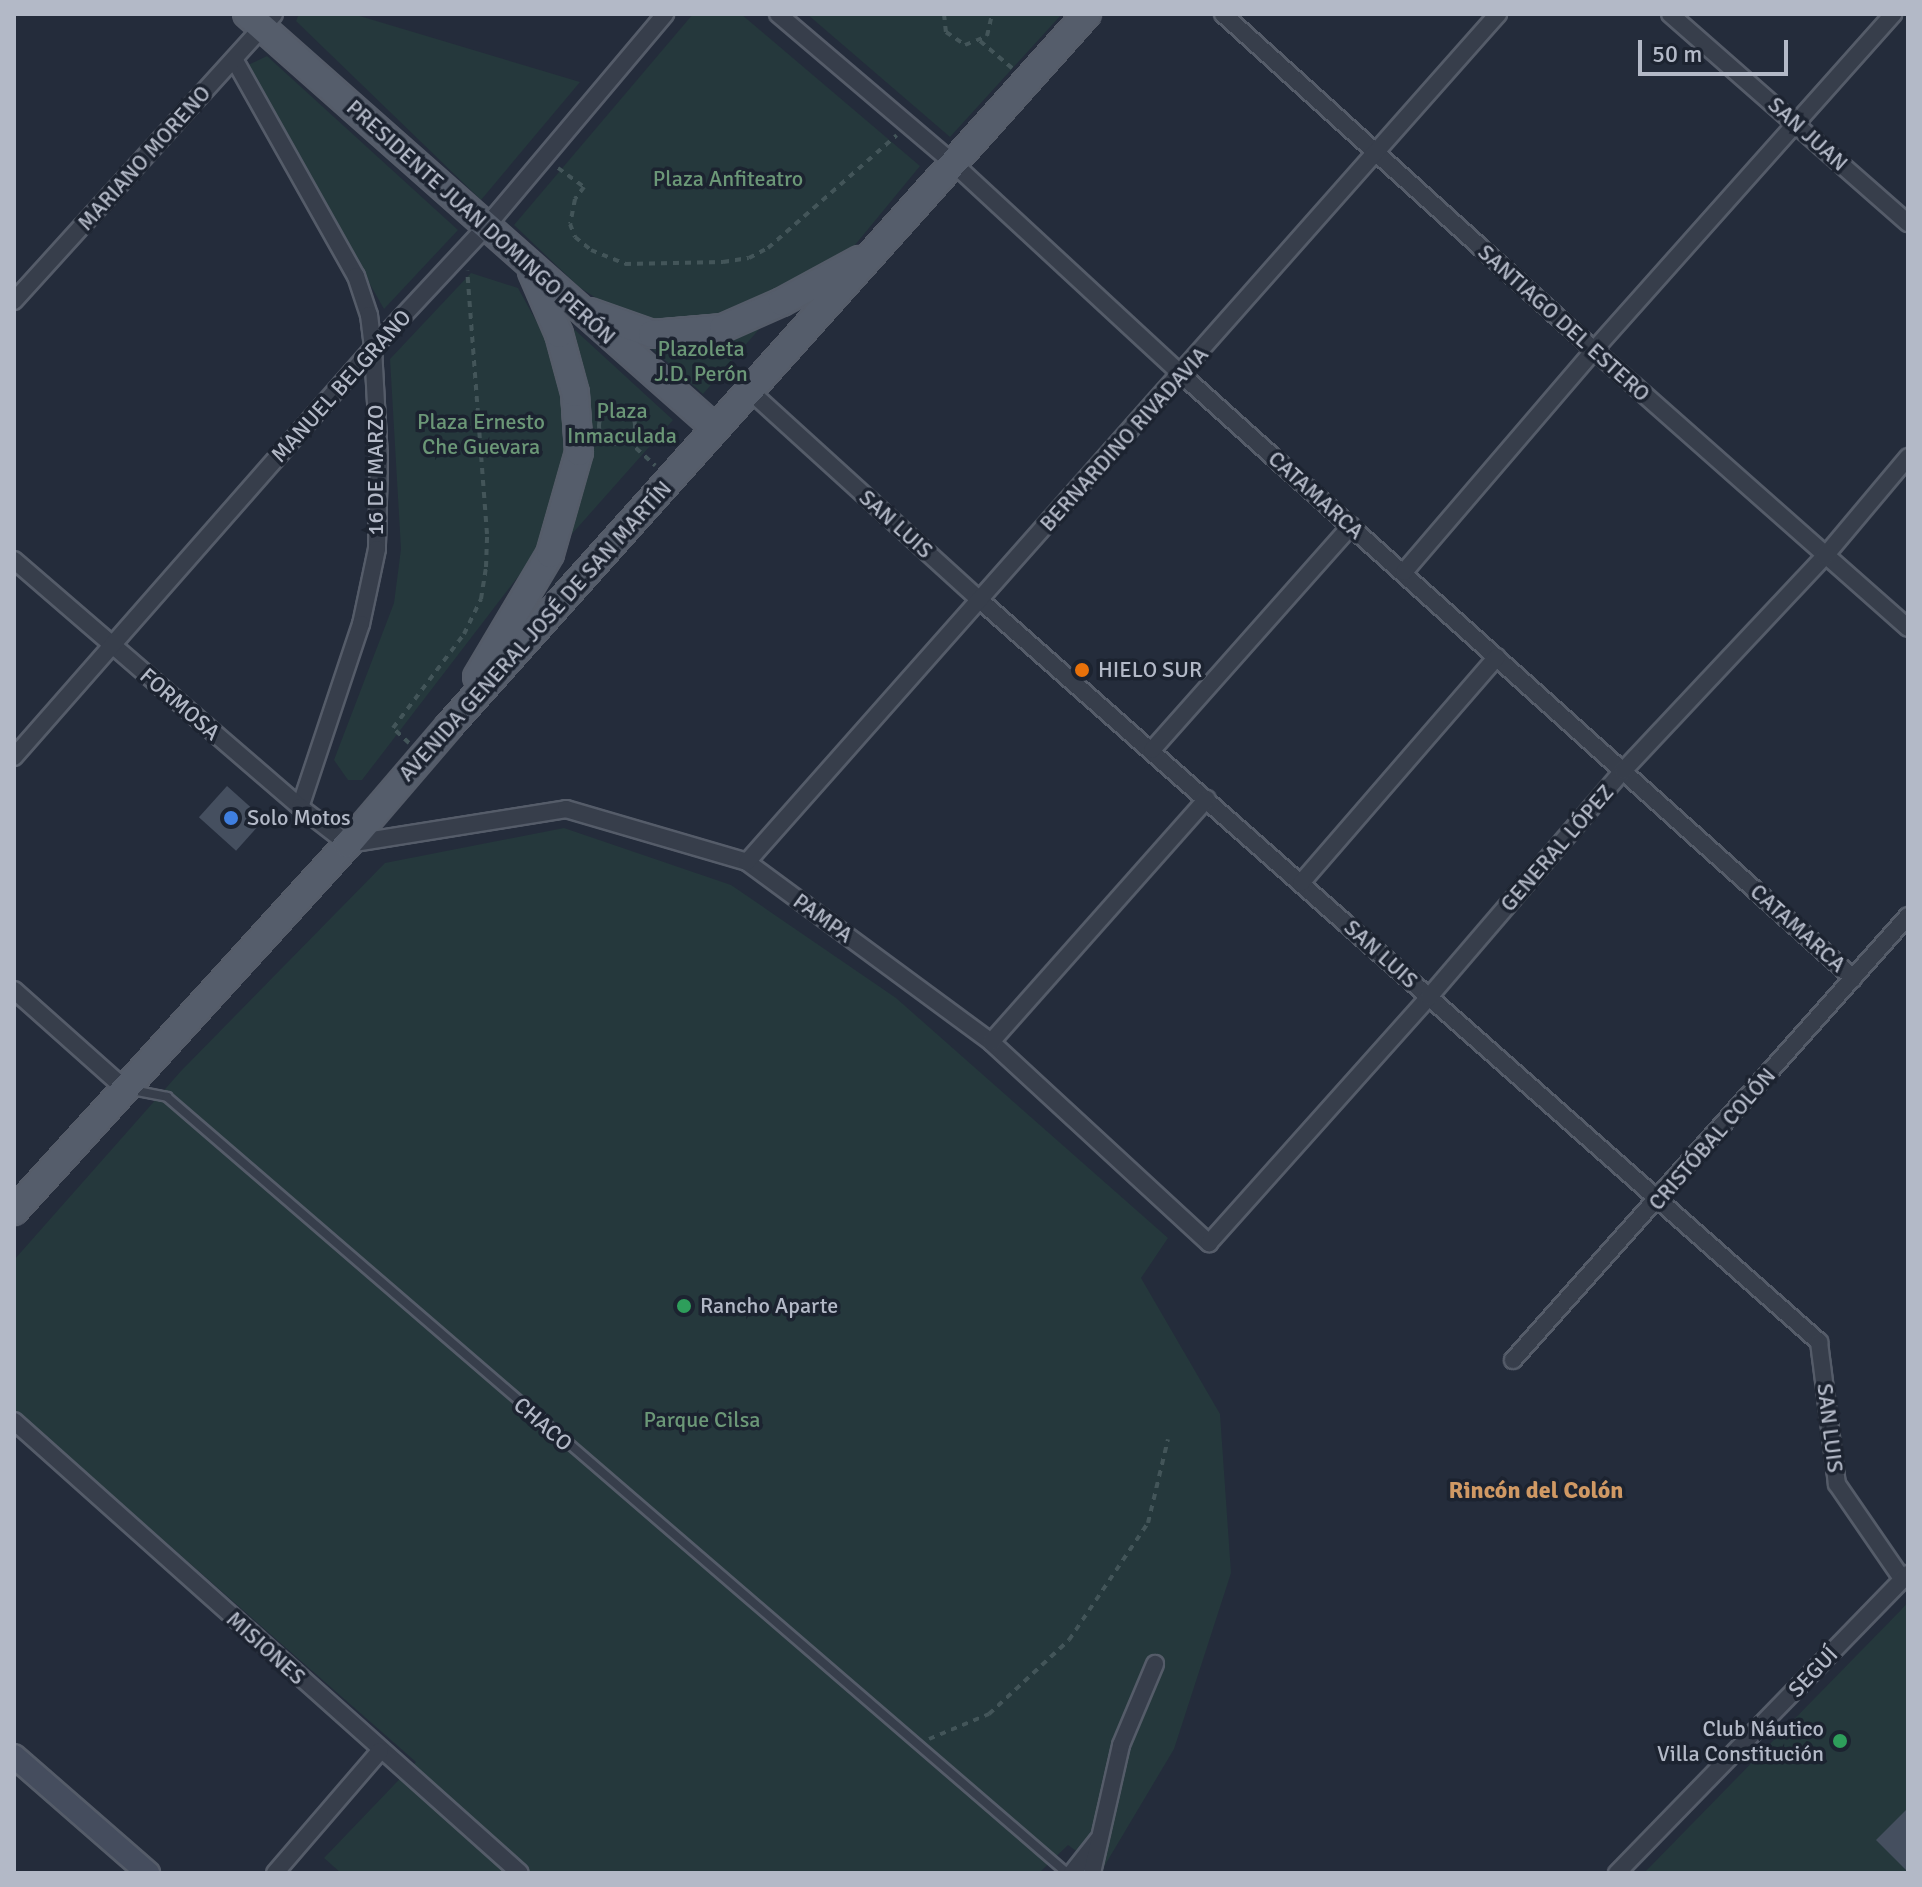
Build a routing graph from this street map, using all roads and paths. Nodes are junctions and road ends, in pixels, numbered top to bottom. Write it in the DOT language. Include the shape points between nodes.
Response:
graph roads {
  1 [pos="665,14"];
  2 [pos="778,14"];
  3 [pos="944,14"];
  4 [pos="992,14"];
  5 [pos="1087,14"];
  6 [pos="1223,14"];
  7 [pos="1498,14"];
  8 [pos="1670,14"];
  9 [pos="1893,14"];
  10 [pos="261,18"];
  11 [pos="980,41"];
  12 [pos="234,59"];
  13 [pos="1026,81"];
  14 [pos="1797,123"];
  15 [pos="908,125"];
  16 [pos="1376,155"];
  17 [pos="544,158"];
  18 [pos="953,163"];
  19 [pos="1908,223"];
  20 [pos="485,228"];
  21 [pos="465,249"];
  22 [pos="877,251"];
  23 [pos="529,265"];
  24 [pos="14,301"];
  25 [pos="578,308"];
  26 [pos="373,348"];
  27 [pos="1594,350"];
  28 [pos="1181,374"];
  29 [pos="751,392"];
  30 [pos="715,428"];
  31 [pos="627,440"];
  32 [pos="1908,457"];
  33 [pos="670,478"];
  34 [pos="1351,526"];
  35 [pos="1825,556"];
  36 [pos="14,560"];
  37 [pos="1404,572"];
  38 [pos="981,601"];
  39 [pos="1908,628"];
  40 [pos="113,647"];
  41 [pos="1497,657"];
  42 [pos="449,726"];
  43 [pos="1152,750"];
  44 [pos="423,756"];
  45 [pos="14,757"];
  46 [pos="1623,771"];
  47 [pos="1207,799"];
  48 [pos="300,807"];
  49 [pos="348,844"];
  50 [pos="747,862"];
  51 [pos="1301,883"];
  52 [pos="1908,916"];
  53 [pos="1853,978"];
  54 [pos="14,990"];
  55 [pos="1429,997"];
  56 [pos="991,1042"];
  57 [pos="124,1088"];
  58 [pos="1660,1199"];
  59 [pos="14,1211"];
  60 [pos="1209,1243"];
  61 [pos="1513,1360"];
  62 [pos="14,1421"];
  63 [pos="1168,1439"];
  64 [pos="1905,1577"];
  65 [pos="1155,1664"];
  66 [pos="916,1744"];
  67 [pos="380,1751"];
  68 [pos="14,1756"];
  69 [pos="1104,1833"];
  70 [pos="148,1873"];
  71 [pos="275,1873"];
  72 [pos="520,1873"];
  73 [pos="1070,1873"];
  74 [pos="1092,1873"];
  75 [pos="1617,1873"];
  1 -- 17 [label="street, MANUEL BELGRANO"];
  2 -- 15 [label="street, CATAMARCA"];
  3 -- 11 [label="path" via="951,38 965,45"];
  4 -- 11 [label="path" via="991,29"];
  5 -- 13 [label="main road, AVENIDA GENERAL JOSÉ DE SAN MARTÍN"];
  6 -- 16 [label="street, SANTIAGO DEL ESTERO"];
  7 -- 16 [label="street, BERNARDINO RIVADAVIA"];
  8 -- 14 [label="street, SAN JUAN"];
  9 -- 14 [label="street"];
  10 -- 12 [label="street, MARIANO MORENO"];
  10 -- 20 [label="main road, PRESIDENTE JUAN DOMINGO PERÓN"];
  11 -- 13 [label="path"];
  12 -- 24 [label="street, MARIANO MORENO"];
  12 -- 26 [label="street, 16 DE MARZO" via="356,276"];
  13 -- 18 [label="main road, AVENIDA GENERAL JOSÉ DE SAN MARTÍN"];
  14 -- 19 [label="street, SAN JUAN"];
  14 -- 27 [label="street"];
  15 -- 17 [label="path" via="768,248 723,262 625,264 591,250 575,237 570,224 575,199 584,187"];
  15 -- 18 [label="street, CATAMARCA"];
  16 -- 27 [label="street, SANTIAGO DEL ESTERO"];
  16 -- 28 [label="street, BERNARDINO RIVADAVIA"];
  17 -- 20 [label="street, MANUEL BELGRANO"];
  18 -- 22 [label="main road, AVENIDA GENERAL JOSÉ DE SAN MARTÍN"];
  18 -- 28 [label="street, CATAMARCA"];
  20 -- 21 [label="street, MANUEL BELGRANO"];
  20 -- 23 [label="main road, PRESIDENTE JUAN DOMINGO PERÓN"];
  21 -- 26 [label="street, MANUEL BELGRANO"];
  21 -- 44 [label="path" via="486,567 481,599 464,634 393,728"];
  22 -- 25 [label="main road" via="723,328 652,334"];
  22 -- 29 [label="main road, AVENIDA GENERAL JOSÉ DE SAN MARTÍN"];
  23 -- 25 [label="main road, PRESIDENTE JUAN DOMINGO PERÓN"];
  23 -- 42 [label="main road" via="559,334 575,393 579,452 550,554"];
  25 -- 30 [label="main road, PRESIDENTE JUAN DOMINGO PERÓN"];
  26 -- 40 [label="street, MANUEL BELGRANO"];
  26 -- 48 [label="street, 16 DE MARZO" via="377,549 361,624"];
  27 -- 35 [label="street, SANTIAGO DEL ESTERO"];
  27 -- 37 [label="street"];
  28 -- 34 [label="street, CATAMARCA"];
  28 -- 38 [label="street, BERNARDINO RIVADAVIA"];
  29 -- 30 [label="main road, AVENIDA GENERAL JOSÉ DE SAN MARTÍN"];
  29 -- 38 [label="street, SAN LUIS"];
  30 -- 33 [label="main road, AVENIDA GENERAL JOSÉ DE SAN MARTÍN"];
  31 -- 31 [label="path" via="634,428 631,416 622,409 606,412 599,426 603,437 613,444"];
  31 -- 33 [label="path"];
  32 -- 35 [label="street, GENERAL LÓPEZ"];
  33 -- 42 [label="main road, AVENIDA GENERAL JOSÉ DE SAN MARTÍN"];
  34 -- 37 [label="street, CATAMARCA"];
  34 -- 43 [label="street"];
  35 -- 39 [label="street, SANTIAGO DEL ESTERO"];
  35 -- 46 [label="street, GENERAL LÓPEZ"];
  36 -- 40 [label="street, FORMOSA"];
  37 -- 41 [label="street, CATAMARCA"];
  38 -- 43 [label="street, SAN LUIS"];
  38 -- 50 [label="street, BERNARDINO RIVADAVIA"];
  40 -- 45 [label="street, MANUEL BELGRANO"];
  40 -- 48 [label="street, FORMOSA"];
  41 -- 46 [label="street, CATAMARCA"];
  41 -- 51 [label="street"];
  42 -- 44 [label="main road, AVENIDA GENERAL JOSÉ DE SAN MARTÍN"];
  43 -- 47 [label="street, SAN LUIS"];
  44 -- 49 [label="main road, AVENIDA GENERAL JOSÉ DE SAN MARTÍN"];
  46 -- 53 [label="street, CATAMARCA"];
  46 -- 55 [label="street, GENERAL LÓPEZ"];
  47 -- 51 [label="street, SAN LUIS"];
  47 -- 56 [label="street"];
  48 -- 49 [label="street, FORMOSA"];
  49 -- 50 [label="street, PAMPA" via="566,809"];
  49 -- 57 [label="main road, AVENIDA GENERAL JOSÉ DE SAN MARTÍN"];
  50 -- 56 [label="street, PAMPA"];
  51 -- 55 [label="street, SAN LUIS"];
  52 -- 53 [label="street, CRISTÓBAL COLÓN"];
  53 -- 58 [label="street, CRISTÓBAL COLÓN"];
  54 -- 57 [label="street, CHACO"];
  55 -- 58 [label="street, SAN LUIS"];
  55 -- 60 [label="street, GENERAL LÓPEZ"];
  56 -- 60 [label="street, PAMPA"];
  57 -- 59 [label="main road, AVENIDA GENERAL JOSÉ DE SAN MARTÍN"];
  57 -- 66 [label="lane, CHACO" via="167,1097"];
  58 -- 61 [label="street, CRISTÓBAL COLÓN"];
  58 -- 64 [label="street, SAN LUIS" via="1819,1342 1837,1484"];
  62 -- 67 [label="street, MISIONES"];
  63 -- 66 [label="path" via="1148,1523 1069,1640 989,1714"];
  64 -- 75 [label="street, SEGUÍ"];
  65 -- 69 [label="street" via="1121,1745"];
  66 -- 73 [label="lane, CHACO"];
  67 -- 71 [label="street"];
  67 -- 72 [label="street, MISIONES"];
  68 -- 70 [label="main road"];
  69 -- 73 [label="street"];
  69 -- 74 [label="street"];
}
